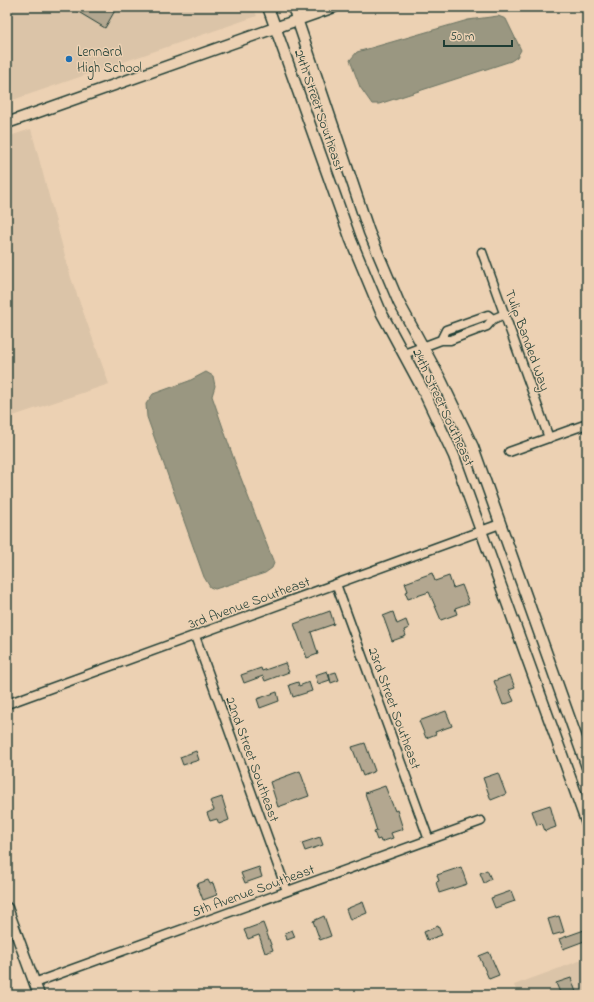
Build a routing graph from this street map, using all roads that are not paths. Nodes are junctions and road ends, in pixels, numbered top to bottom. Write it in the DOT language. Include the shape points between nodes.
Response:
graph roads {
  1 [pos="268,7"];
  2 [pos="293,7"];
  3 [pos="334,7"];
  4 [pos="297,20"];
  5 [pos="276,27"];
  6 [pos="7,123"];
  7 [pos="482,252"];
  8 [pos="505,314"];
  9 [pos="423,347"];
  10 [pos="404,354"];
  11 [pos="587,424"];
  12 [pos="549,438"];
  13 [pos="509,452"];
  14 [pos="500,524"];
  15 [pos="480,531"];
  16 [pos="336,584"];
  17 [pos="195,636"];
  18 [pos="7,704"];
  19 [pos="587,767"];
  20 [pos="481,821"];
  21 [pos="587,824"];
  22 [pos="429,840"];
  23 [pos="287,891"];
  24 [pos="7,908"];
  25 [pos="34,983"];
  26 [pos="39,995"];
  1 -- 5 [label="street, 24th Street Southeast"];
  2 -- 4 [label="street, 24th Street Southeast"];
  3 -- 4 [label="street"];
  4 -- 5 [label="street"];
  4 -- 9 [label="street, 24th Street Southeast" via="369,232 399,303"];
  5 -- 6 [label="street"];
  5 -- 10 [label="street, 24th Street Southeast" via="351,240 381,312"];
  7 -- 8 [label="street, Tulip Banded Way"];
  8 -- 9 [label="street" via="493,319 488,315 446,330 441,340"];
  8 -- 12 [label="street, Tulip Banded Way"];
  9 -- 10 [label="street"];
  9 -- 14 [label="street, 24th Street Southeast" via="473,447"];
  10 -- 15 [label="street, 24th Street Southeast" via="454,456"];
  11 -- 12 [label="street"];
  12 -- 13 [label="street"];
  14 -- 15 [label="street, 3rd Avenue Southeast"];
  14 -- 19 [label="street, 24th Street Southeast"];
  15 -- 16 [label="street, 3rd Avenue Southeast"];
  15 -- 21 [label="street, 24th Street Southeast"];
  16 -- 17 [label="street, 3rd Avenue Southeast"];
  16 -- 22 [label="street, 23rd Street Southeast"];
  17 -- 18 [label="street, 3rd Avenue Southeast"];
  17 -- 23 [label="street, 22nd Street Southeast"];
  20 -- 22 [label="street, 5th Avenue Southeast"];
  22 -- 23 [label="street, 5th Avenue Southeast"];
  23 -- 25 [label="street, 5th Avenue Southeast"];
  24 -- 25 [label="street"];
  25 -- 26 [label="street"];
}
